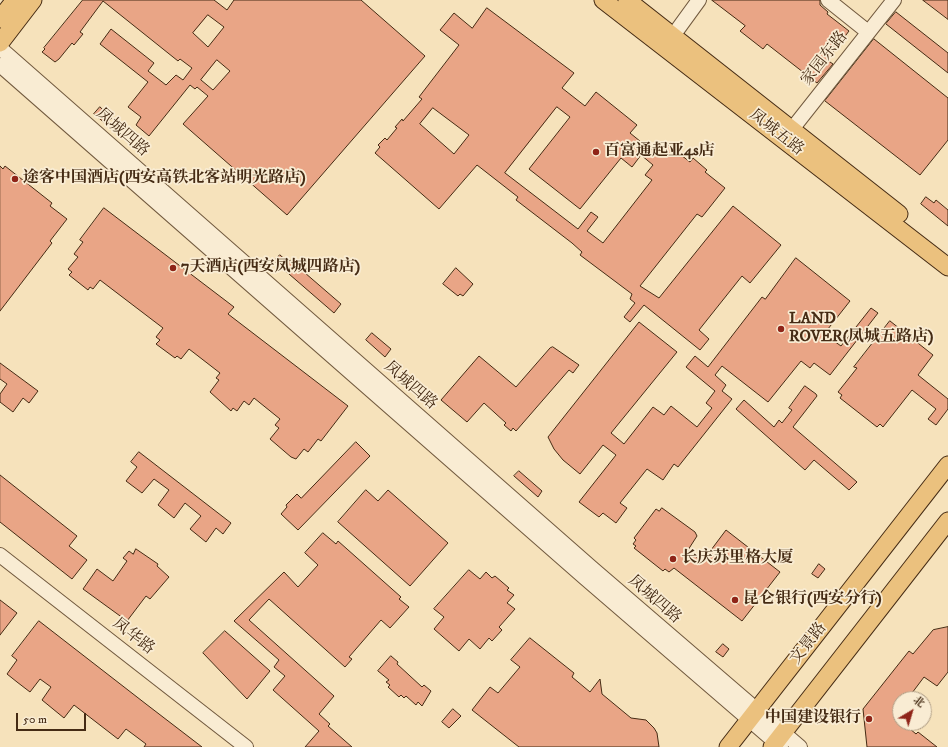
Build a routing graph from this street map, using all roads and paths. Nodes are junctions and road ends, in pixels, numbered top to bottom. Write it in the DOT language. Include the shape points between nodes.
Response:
graph roads {
  1 [pos="15,0"];
  2 [pos="33,0"];
  3 [pos="603,0"];
  4 [pos="627,0"];
  5 [pos="699,0"];
  6 [pos="828,0"];
  7 [pos="894,0"];
  8 [pos="0,19"];
  9 [pos="868,32"];
  10 [pos="668,42"];
  11 [pos="0,43"];
  12 [pos="0,48"];
  13 [pos="0,65"];
  14 [pos="788,134"];
  15 [pos="948,252"];
  16 [pos="948,267"];
  17 [pos="948,465"];
  18 [pos="948,521"];
  19 [pos="0,555"];
  20 [pos="753,716"];
  21 [pos="778,742"];
  22 [pos="246,747"];
  23 [pos="728,747"];
  24 [pos="800,747"];
  1 -- 8 [label="main road"];
  2 -- 11 [label="main road"];
  3 -- 10 [label="main road, 凤城五路"];
  4 -- 10 [label="main road, 凤城五路"];
  5 -- 10 [label="street"];
  6 -- 9 [label="street"];
  7 -- 9 [label="street, 家园东路"];
  9 -- 14 [label="street, 家园东路"];
  10 -- 14 [label="main road, 凤城五路"];
  12 -- 20 [label="street, 凤城四路" via="593,569"];
  13 -- 20 [label="street, 凤城四路"];
  14 -- 15 [label="main road, 凤城五路"];
  14 -- 16 [label="main road, 凤城五路"];
  17 -- 20 [label="main road, 文景路"];
  18 -- 21 [label="main road"];
  19 -- 22 [label="street, 凤华路"];
  20 -- 21 [label="street, 凤城四路"];
  20 -- 23 [label="main road, 文景路"];
  21 -- 24 [label="street, 凤城四路"];
}
